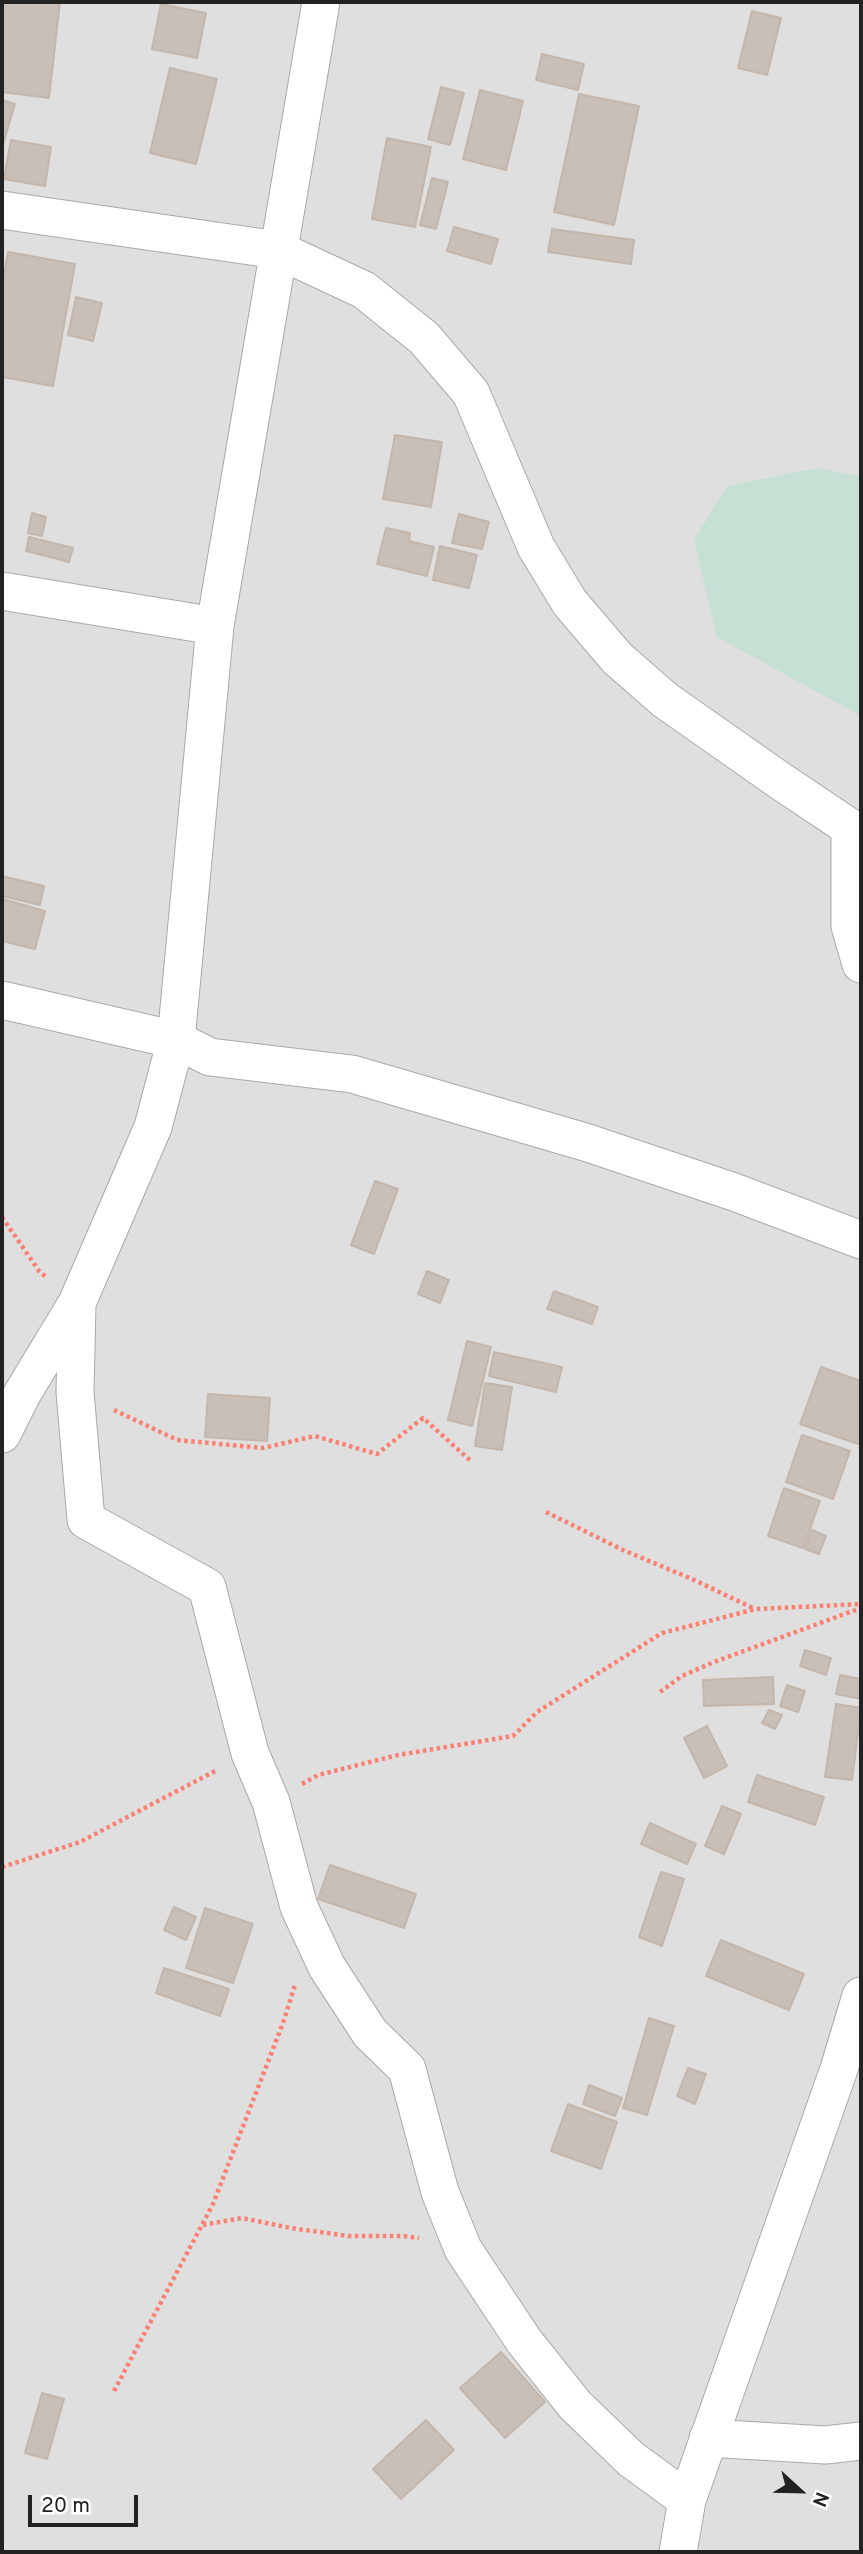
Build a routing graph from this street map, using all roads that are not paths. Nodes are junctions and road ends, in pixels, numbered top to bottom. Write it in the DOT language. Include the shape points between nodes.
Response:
graph roads {
  1 [pos="321,2"];
  2 [pos="2,209"];
  3 [pos="278,250"];
  4 [pos="2,592"];
  5 [pos="215,626"];
  6 [pos="856,831"];
  7 [pos="861,964"];
  8 [pos="2,1000"];
  9 [pos="176,1040"];
  10 [pos="861,1240"];
  11 [pos="77,1303"];
  12 [pos="2,1434"];
  13 [pos="861,1996"];
  14 [pos="708,2438"];
  15 [pos="861,2441"];
  16 [pos="687,2500"];
  17 [pos="678,2552"];
  1 -- 3 [label="street"];
  2 -- 3 [label="street"];
  3 -- 5 [label="street"];
  3 -- 6 [label="street" via="363,290 424,338 471,393 536,547 570,603 617,658 665,700"];
  4 -- 5 [label="street"];
  5 -- 9 [label="street"];
  6 -- 7 [label="street" via="850,926"];
  8 -- 9 [label="street"];
  9 -- 10 [label="street" via="210,1057 378,1081 584,1142"];
  9 -- 11 [label="street" via="153,1127"];
  11 -- 12 [label="street"];
  11 -- 16 [label="street" via="75,1392 86,1520 207,1587 250,1753 271,1802 299,1907 327,1967 370,2033 407,2069 440,2192 463,2249 524,2341 575,2405 631,2459"];
  13 -- 14 [label="street"];
  14 -- 15 [label="street" via="824,2445"];
  14 -- 16 [label="street"];
  16 -- 17 [label="street"];
}
